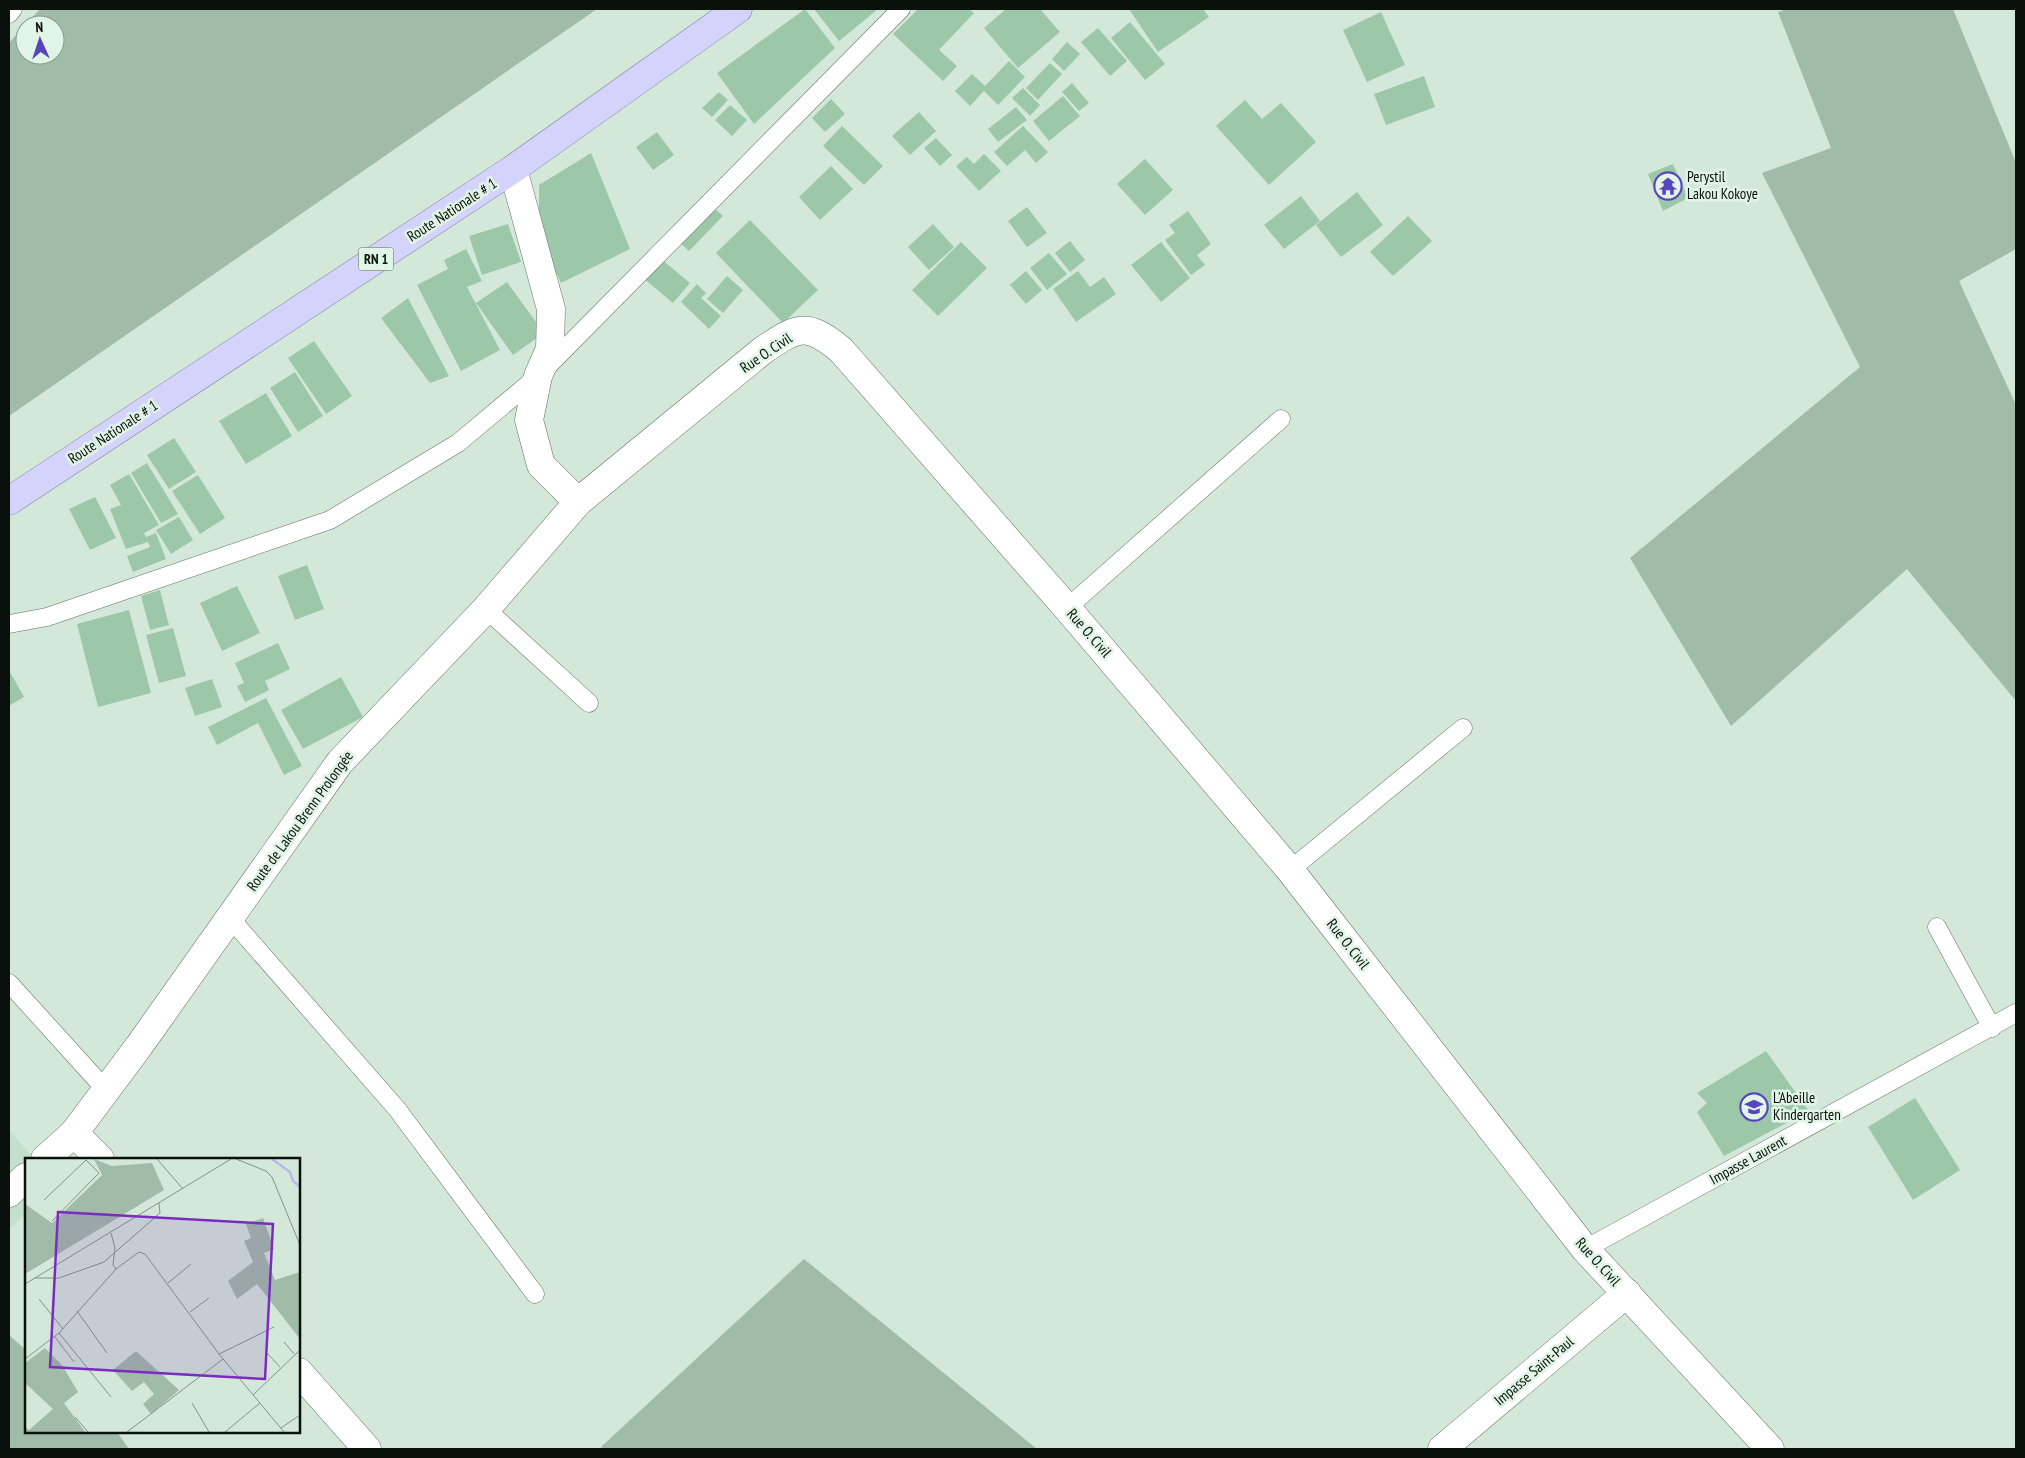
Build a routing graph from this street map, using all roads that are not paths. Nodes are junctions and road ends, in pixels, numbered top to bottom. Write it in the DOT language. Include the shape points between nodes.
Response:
graph roads {
  1 [pos="13,9"];
  2 [pos="738,9"];
  3 [pos="901,9"];
  4 [pos="9,14"];
  5 [pos="514,169"];
  6 [pos="538,376"];
  7 [pos="1281,419"];
  8 [pos="9,501"];
  9 [pos="578,502"];
  10 [pos="1067,608"];
  11 [pos="486,609"];
  12 [pos="9,624"];
  13 [pos="589,703"];
  14 [pos="1463,728"];
  15 [pos="1290,870"];
  16 [pos="230,918"];
  17 [pos="1937,927"];
  18 [pos="9,983"];
  19 [pos="2016,1013"];
  20 [pos="1992,1028"];
  21 [pos="106,1090"];
  22 [pos="74,1133"];
  23 [pos="46,1158"];
  24 [pos="99,1158"];
  25 [pos="25,1178"];
  26 [pos="9,1193"];
  27 [pos="1585,1249"];
  28 [pos="1627,1293"];
  29 [pos="535,1294"];
  30 [pos="300,1373"];
  31 [pos="367,1449"];
  32 [pos="1442,1449"];
  33 [pos="1770,1449"];
  1 -- 4 [label="lane"];
  2 -- 5 [label="main road, Route Nationale # 1 / RN 1"];
  3 -- 6 [label="lane"];
  5 -- 6 [label="street" via="552,309 550,349"];
  5 -- 8 [label="main road, Route Nationale # 1 / RN 1"];
  6 -- 9 [label="street" via="529,420 541,465"];
  6 -- 12 [label="lane" via="458,443 330,520 47,617"];
  7 -- 10 [label="lane"];
  9 -- 10 [label="street, Rue O. Civil" via="762,351 785,336 806,329 824,336 841,350"];
  9 -- 11 [label="street, Route de Lakou Brenn Prolongée"];
  10 -- 15 [label="street, Rue O. Civil"];
  11 -- 13 [label="lane"];
  11 -- 16 [label="street, Route de Lakou Brenn Prolongée" via="340,762"];
  14 -- 15 [label="lane"];
  15 -- 27 [label="street, Rue O. Civil"];
  16 -- 21 [label="street, Route de Lakou Brenn Prolongée"];
  16 -- 29 [label="lane" via="396,1109"];
  17 -- 20 [label="lane"];
  18 -- 21 [label="lane"];
  19 -- 20 [label="lane, Impasse Laurent"];
  20 -- 27 [label="lane, Impasse Laurent"];
  21 -- 22 [label="street, Route de Lakou Brenn Prolongée"];
  22 -- 23 [label="street, Route de Lakou Brenn Prolongée"];
  22 -- 24 [label="street"];
  25 -- 26 [label="street"];
  27 -- 28 [label="street, Rue O. Civil"];
  28 -- 32 [label="street, Impasse Saint-Paul"];
  28 -- 33 [label="street, Rue O. Civil"];
  30 -- 31 [label="street"];
}
